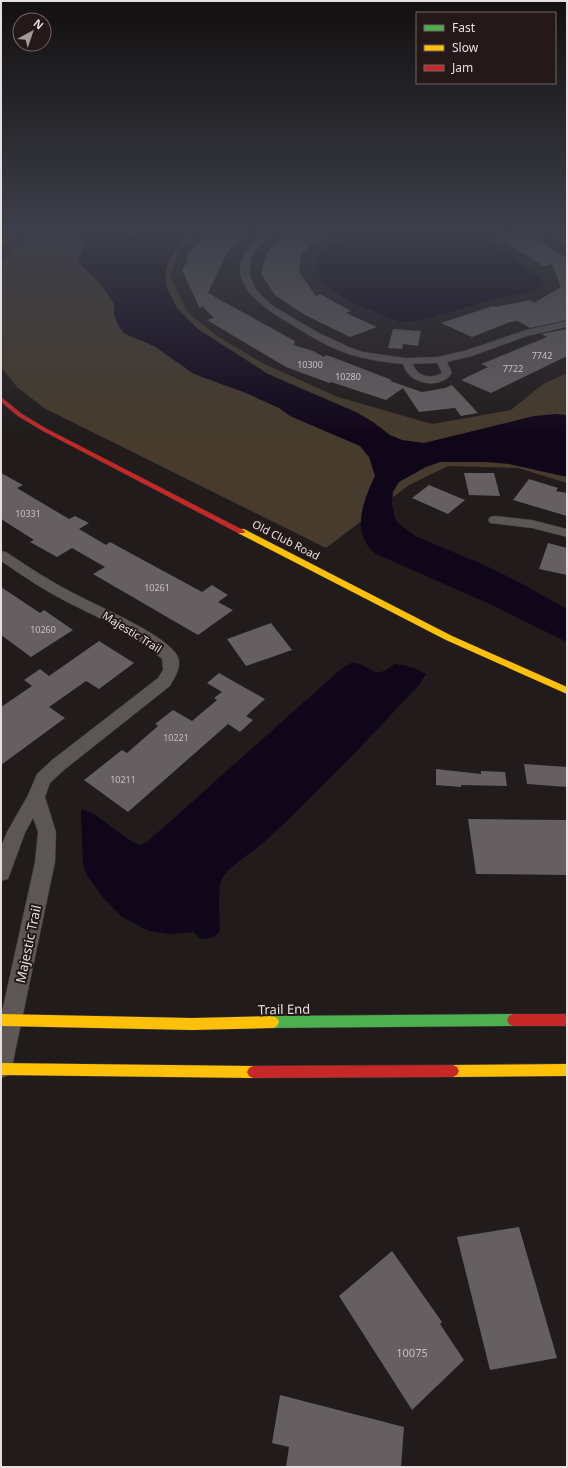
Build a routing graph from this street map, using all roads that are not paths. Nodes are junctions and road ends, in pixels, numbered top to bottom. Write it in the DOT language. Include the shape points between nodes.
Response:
graph roads {
  1 [pos="259,299"];
  2 [pos="567,324"];
  3 [pos="441,360"];
  4 [pos="407,361"];
  5 [pos="1,399"];
  6 [pos="496,520"];
  7 [pos="567,533"];
  8 [pos="1,555"];
  9 [pos="567,690"];
  10 [pos="36,798"];
  11 [pos="1,873"];
  12 [pos="567,1020"];
  13 [pos="6,1021"];
  14 [pos="1,1068"];
  15 [pos="567,1070"];
  1 -- 4 [label="street" via="288,319 333,344 353,352"];
  2 -- 3 [label="street" via="525,333 475,352"];
  3 -- 4 [label="street"];
  3 -- 4 [label="street" via="447,373 440,379 433,380 410,372"];
  5 -- 9 [label="street, Old Club Road" via="52,434 449,638"];
  6 -- 7 [label="street" via="532,524"];
  8 -- 10 [label="street, Majestic Trail" via="73,599 115,619 157,645 170,657 171,670 164,682 58,765 43,779"];
  10 -- 11 [label="street, Majestic Trail" via="16,832"];
  10 -- 13 [label="street, Majestic Trail" via="47,832 45,862"];
  12 -- 13 [label="street, Trail End" via="192,1024"];
  13 -- 14 [label="street, Majestic Trail"];
  14 -- 15 [label="street" via="245,1072"];
}
